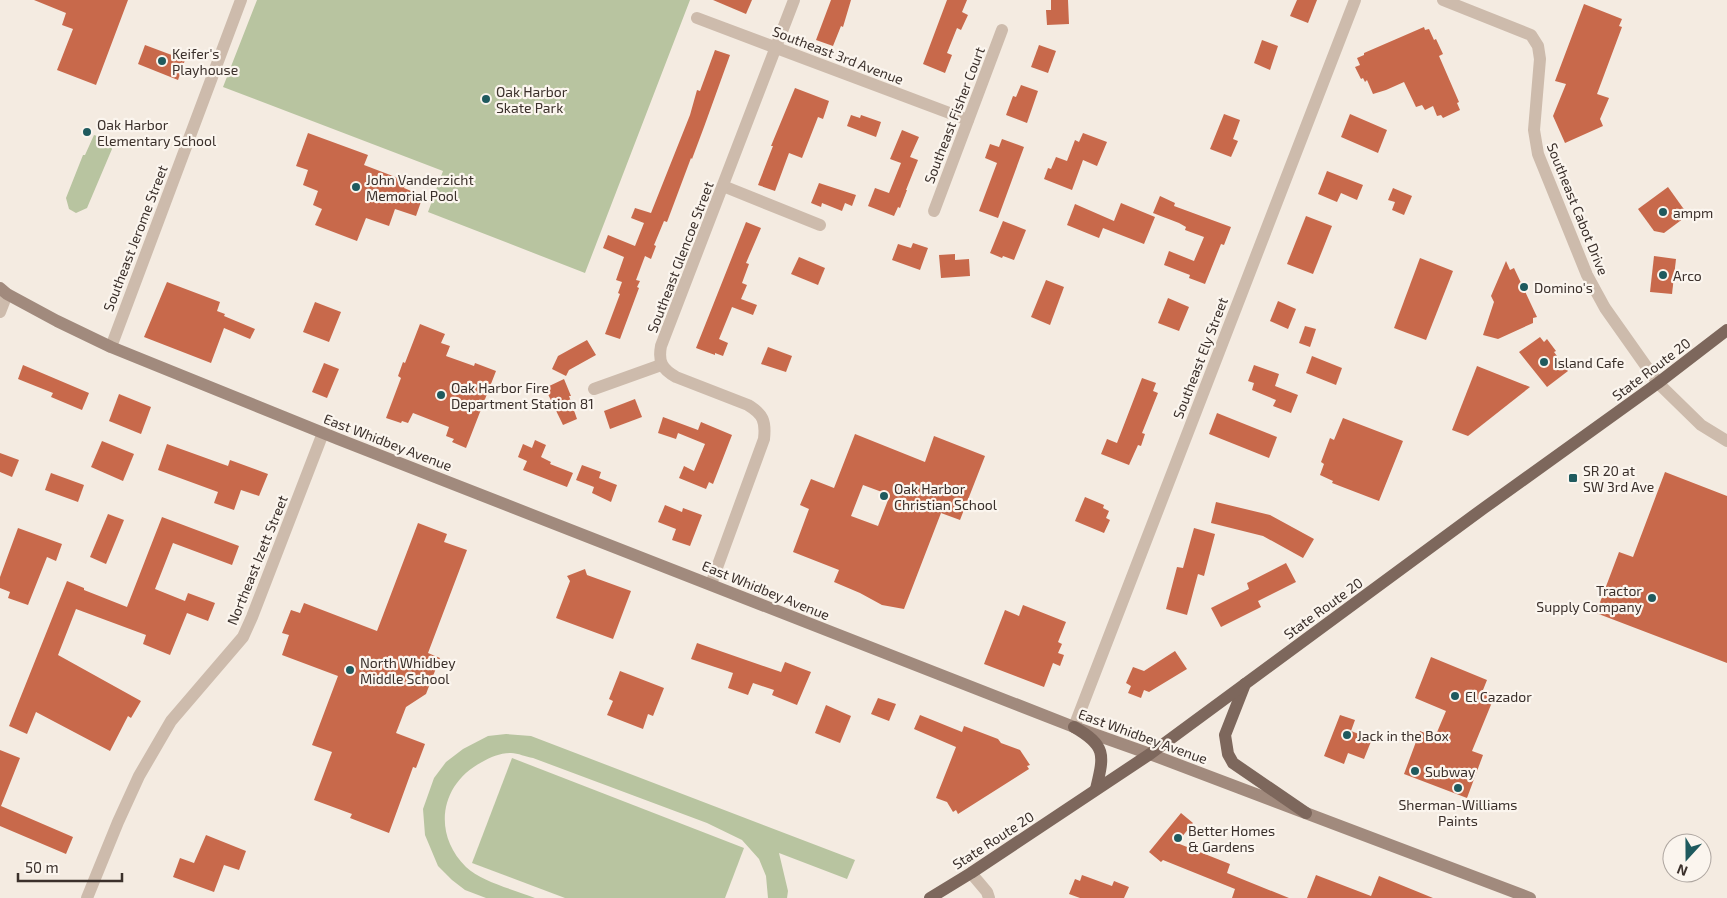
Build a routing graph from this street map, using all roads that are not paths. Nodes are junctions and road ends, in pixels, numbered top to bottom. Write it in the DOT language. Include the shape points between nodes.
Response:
graph roads {
  1 [pos="241,0"];
  2 [pos="794,0"];
  3 [pos="1355,0"];
  4 [pos="1442,0"];
  5 [pos="697,18"];
  6 [pos="1002,30"];
  7 [pos="776,48"];
  8 [pos="968,120"];
  9 [pos="723,186"];
  10 [pos="934,211"];
  11 [pos="820,225"];
  12 [pos="4,291"];
  13 [pos="0,312"];
  14 [pos="1727,330"];
  15 [pos="111,347"];
  16 [pos="661,365"];
  17 [pos="1658,383"];
  18 [pos="594,389"];
  19 [pos="323,433"];
  20 [pos="1727,441"];
  21 [pos="711,584"];
  22 [pos="1244,684"];
  23 [pos="1074,727"];
  24 [pos="1150,754"];
  25 [pos="1096,790"];
  26 [pos="1306,813"];
  27 [pos="971,873"];
  28 [pos="87,898"];
  29 [pos="930,898"];
  30 [pos="989,898"];
  31 [pos="1530,898"];
  1 -- 15 [label="street, Southeast Jerome Street"];
  2 -- 7 [label="street, Southeast Glencoe Street"];
  3 -- 23 [label="street, Southeast Ely Street"];
  4 -- 17 [label="street, Southeast Cabot Drive" via="1531,35 1538,46 1540,59 1534,130 1538,154 1589,279 1605,308"];
  5 -- 7 [label="street, Southeast 3rd Avenue"];
  6 -- 8 [label="street, Southeast Fisher Court"];
  7 -- 8 [label="street, Southeast 3rd Avenue"];
  7 -- 9 [label="street, Southeast Glencoe Street"];
  8 -- 10 [label="street, Southeast Fisher Court"];
  9 -- 11 [label="street"];
  9 -- 16 [label="street, Southeast Glencoe Street" via="661,346"];
  12 -- 13 [label="street"];
  12 -- 15 [label="street, East Whidbey Avenue"];
  14 -- 17 [label="main road, State Route 20"];
  15 -- 19 [label="street, East Whidbey Avenue"];
  16 -- 18 [label="street"];
  16 -- 21 [label="street" via="676,377 748,404 763,418 764,439"];
  17 -- 20 [label="street" via="1701,425"];
  17 -- 22 [label="main road, State Route 20"];
  19 -- 21 [label="street, East Whidbey Avenue"];
  19 -- 28 [label="street, Northeast Izett Street" via="243,637 171,720 118,822"];
  21 -- 23 [label="street, East Whidbey Avenue"];
  22 -- 24 [label="main road, State Route 20"];
  22 -- 26 [label="main road" via="1225,735 1228,754 1233,763"];
  23 -- 24 [label="street, East Whidbey Avenue"];
  23 -- 25 [label="main road" via="1090,736 1099,746 1102,758"];
  24 -- 25 [label="main road, State Route 20"];
  24 -- 26 [label="street, East Whidbey Avenue"];
  25 -- 27 [label="main road, State Route 20"];
  26 -- 31 [label="street, East Whidbey Avenue"];
  27 -- 29 [label="main road, State Route 20"];
  27 -- 30 [label="street"];
}
